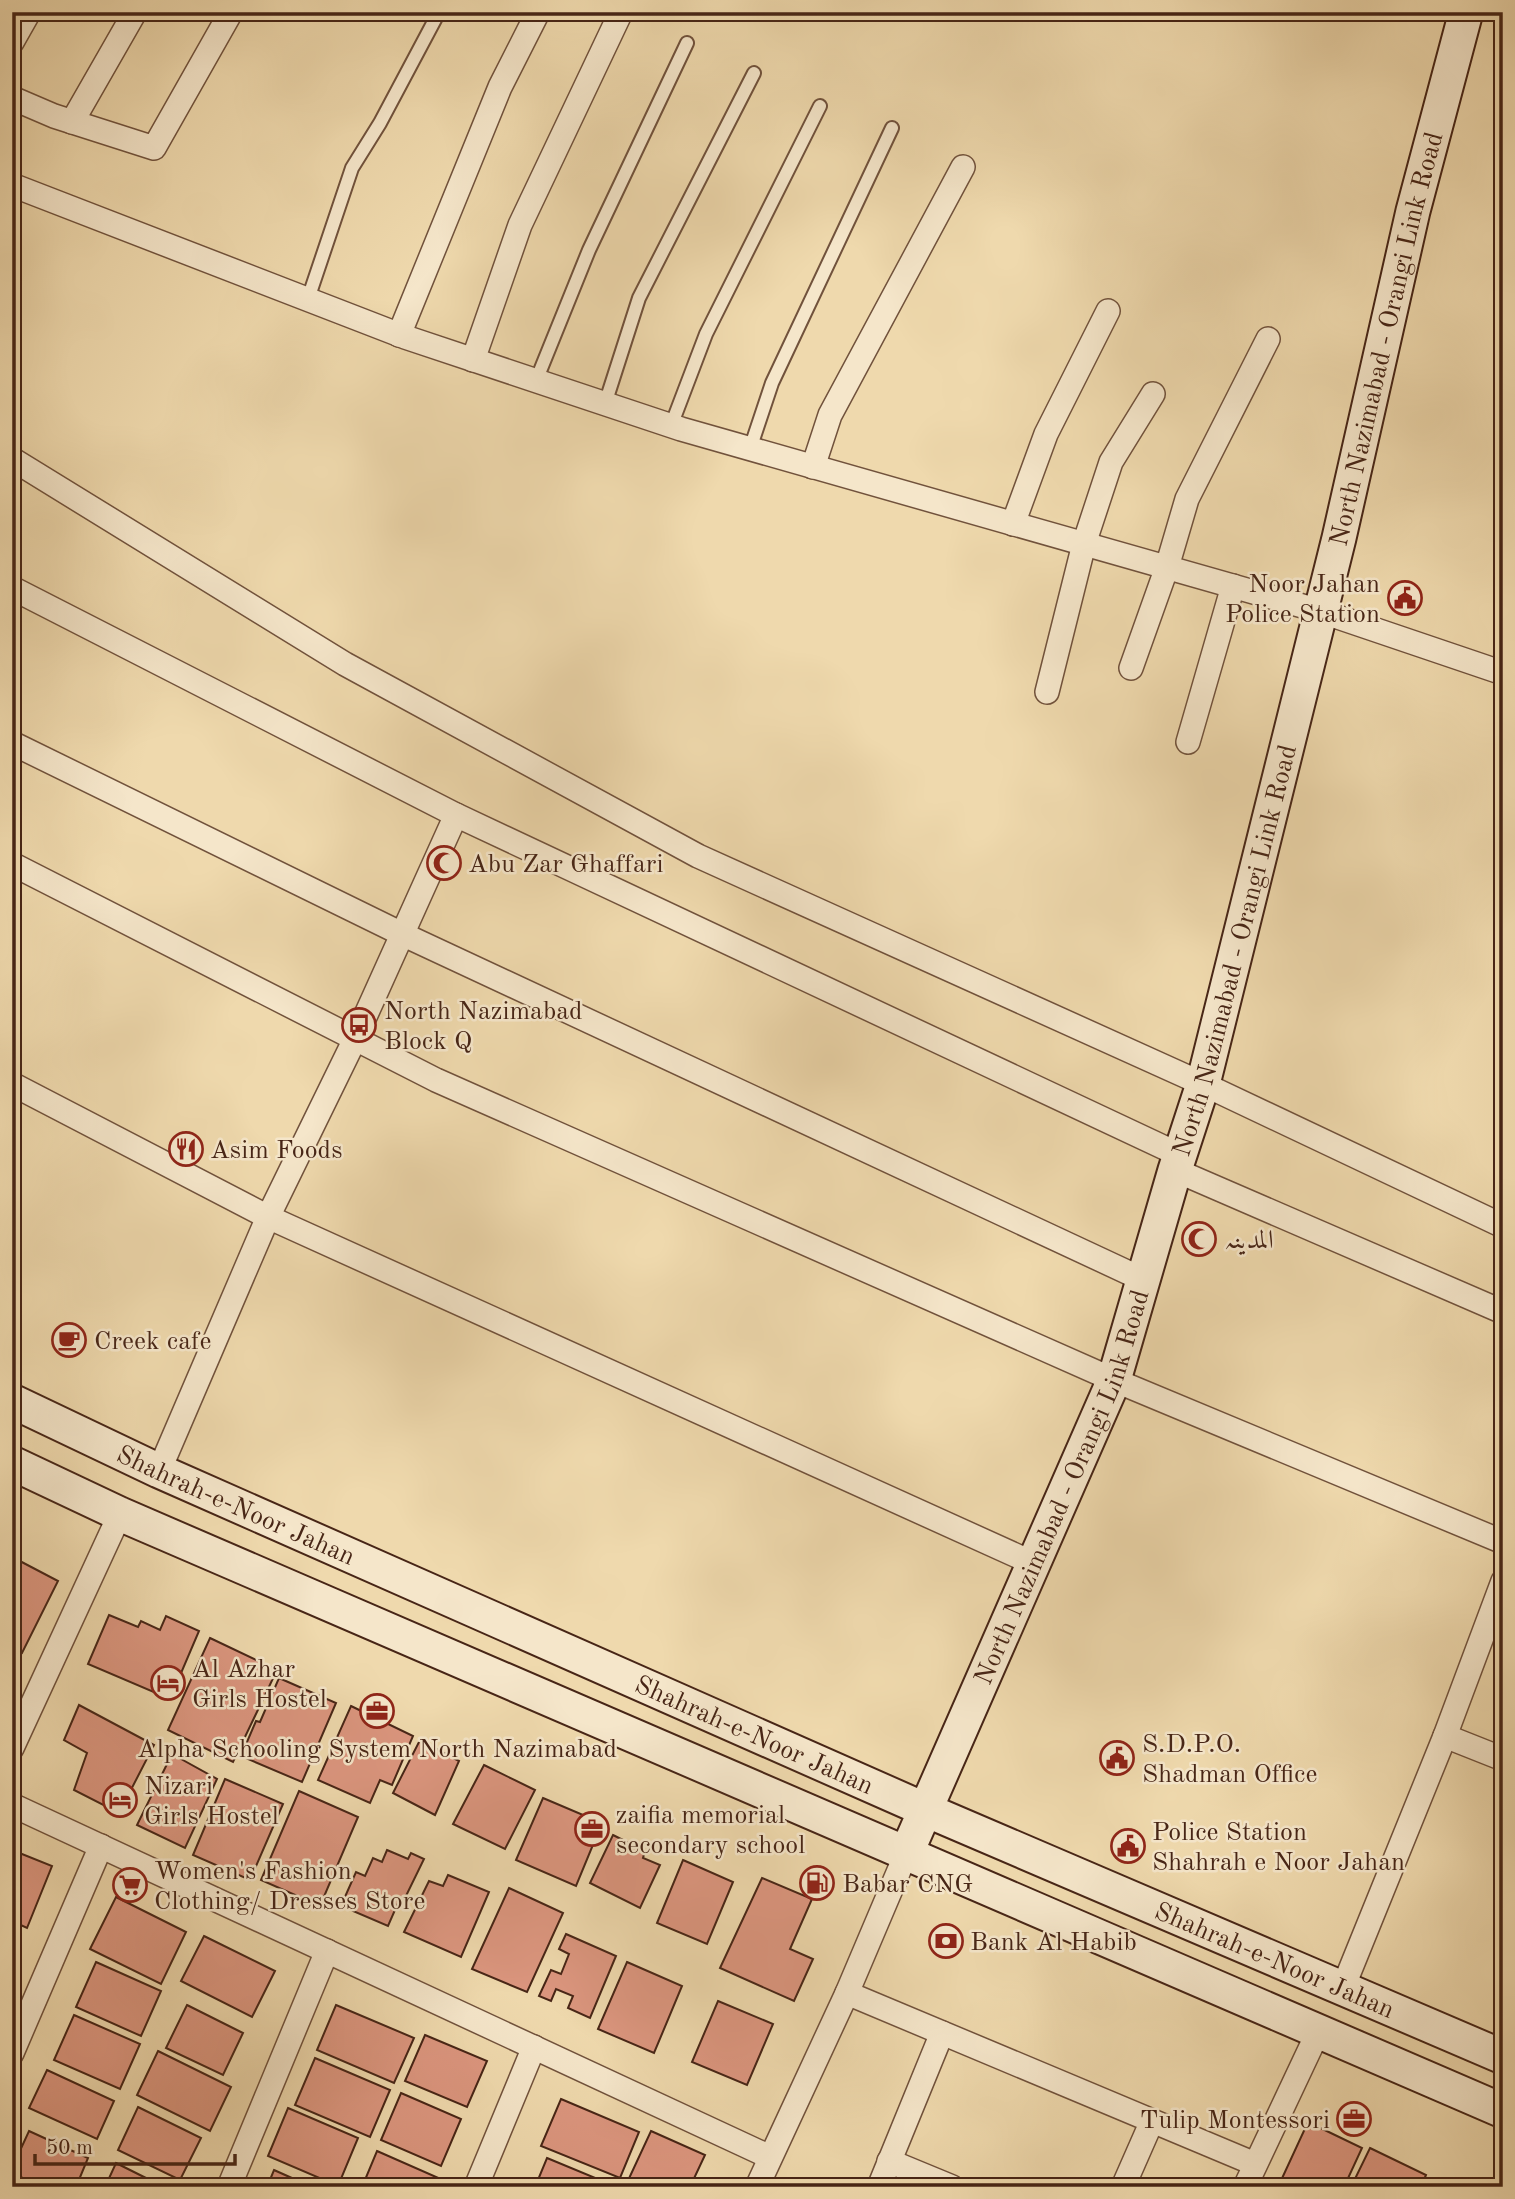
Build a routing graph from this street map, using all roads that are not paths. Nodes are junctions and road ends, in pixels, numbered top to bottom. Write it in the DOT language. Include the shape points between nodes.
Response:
graph roads {
  1 [pos="29,12"];
  2 [pos="135,12"];
  3 [pos="232,12"];
  4 [pos="439,12"];
  5 [pos="538,12"];
  6 [pos="621,12"];
  7 [pos="1466,12"];
  8 [pos="12,41"];
  9 [pos="687,43"];
  10 [pos="754,73"];
  11 [pos="12,98"];
  12 [pos="820,106"];
  13 [pos="72,122"];
  14 [pos="892,128"];
  15 [pos="963,167"];
  16 [pos="12,185"];
  17 [pos="308,299"];
  18 [pos="1108,311"];
  19 [pos="399,335"];
  20 [pos="1268,339"];
  21 [pos="473,359"];
  22 [pos="536,381"];
  23 [pos="1153,394"];
  24 [pos="606,404"];
  25 [pos="671,426"];
  26 [pos="750,449"];
  27 [pos="12,459"];
  28 [pos="813,467"];
  29 [pos="1013,524"];
  30 [pos="1084,544"];
  31 [pos="1167,567"];
  32 [pos="1233,586"];
  33 [pos="12,588"];
  34 [pos="1320,611"];
  35 [pos="1131,668"];
  36 [pos="1503,673"];
  37 [pos="1047,692"];
  38 [pos="1188,742"];
  39 [pos="12,743"];
  40 [pos="456,815"];
  41 [pos="12,864"];
  42 [pos="402,934"];
  43 [pos="355,1039"];
  44 [pos="12,1084"];
  45 [pos="1203,1084"];
  46 [pos="1179,1163"];
  47 [pos="268,1217"];
  48 [pos="1503,1226"];
  49 [pos="1144,1280"];
  50 [pos="1503,1312"];
  51 [pos="1114,1380"];
  52 [pos="12,1401"];
  53 [pos="12,1463"];
  54 [pos="159,1471"];
  55 [pos="120,1514"];
  56 [pos="1503,1542"];
  57 [pos="1035,1564"];
  58 [pos="1503,1581"];
  59 [pos="1445,1736"];
  60 [pos="12,1748"];
  61 [pos="1503,1759"];
  62 [pos="12,1805"];
  63 [pos="926,1810"];
  64 [pos="101,1846"];
  65 [pos="906,1854"];
  66 [pos="327,1951"];
  67 [pos="1342,1990"];
  68 [pos="847,1993"];
  69 [pos="1318,2032"];
  70 [pos="942,2034"];
  71 [pos="534,2048"];
  72 [pos="12,2053"];
  73 [pos="1503,2057"];
  74 [pos="1503,2111"];
  75 [pos="1152,2121"];
  76 [pos="770,2157"];
  77 [pos="889,2161"];
  78 [pos="1255,2164"];
  79 [pos="229,2187"];
  80 [pos="476,2187"];
  81 [pos="757,2187"];
  82 [pos="879,2187"];
  83 [pos="952,2187"];
  84 [pos="1123,2187"];
  85 [pos="1245,2187"];
  1 -- 8 [label="street"];
  2 -- 13 [label="street"];
  3 -- 13 [label="street" via="154,148"];
  4 -- 17 [label="lane" via="352,168"];
  5 -- 19 [label="street" via="500,87"];
  6 -- 21 [label="street" via="520,225"];
  7 -- 34 [label="main road, North Nazimabad - Orangi Link Road" via="1413,211"];
  9 -- 22 [label="lane" via="589,250"];
  10 -- 24 [label="lane" via="639,299"];
  11 -- 13 [label="street"];
  12 -- 25 [label="lane" via="706,334"];
  14 -- 26 [label="lane" via="772,383"];
  15 -- 28 [label="street" via="830,415"];
  16 -- 17 [label="street"];
  17 -- 19 [label="street"];
  18 -- 29 [label="street" via="1046,433"];
  19 -- 21 [label="street"];
  20 -- 31 [label="street" via="1187,499"];
  21 -- 22 [label="street"];
  22 -- 24 [label="street"];
  23 -- 30 [label="street" via="1111,462"];
  24 -- 25 [label="street"];
  25 -- 26 [label="street"];
  26 -- 28 [label="street"];
  27 -- 45 [label="street" via="345,664 698,856"];
  28 -- 29 [label="street"];
  29 -- 30 [label="street"];
  30 -- 31 [label="street"];
  30 -- 37 [label="street"];
  31 -- 32 [label="street"];
  31 -- 35 [label="street"];
  32 -- 34 [label="street"];
  32 -- 38 [label="street"];
  33 -- 40 [label="street"];
  34 -- 36 [label="street"];
  34 -- 45 [label="main road, North Nazimabad - Orangi Link Road"];
  39 -- 42 [label="street"];
  40 -- 42 [label="street"];
  40 -- 46 [label="street"];
  41 -- 43 [label="street"];
  42 -- 43 [label="street"];
  42 -- 49 [label="street"];
  43 -- 47 [label="street"];
  43 -- 51 [label="street" via="436,1080"];
  44 -- 47 [label="street"];
  45 -- 46 [label="main road, North Nazimabad - Orangi Link Road"];
  45 -- 48 [label="street"];
  46 -- 49 [label="main road, North Nazimabad - Orangi Link Road"];
  46 -- 50 [label="street"];
  47 -- 54 [label="street"];
  47 -- 57 [label="street"];
  49 -- 51 [label="main road, North Nazimabad - Orangi Link Road"];
  51 -- 56 [label="street"];
  51 -- 57 [label="main road, North Nazimabad - Orangi Link Road"];
  52 -- 54 [label="main road, Shahrah-e-Noor Jahan"];
  53 -- 55 [label="main road, Shahrah-e-Noor Jahan"];
  54 -- 63 [label="main road, Shahrah-e-Noor Jahan"];
  55 -- 60 [label="street"];
  55 -- 65 [label="main road, Shahrah-e-Noor Jahan"];
  57 -- 63 [label="main road, North Nazimabad - Orangi Link Road"];
  58 -- 59 [label="street"];
  59 -- 61 [label="street"];
  59 -- 67 [label="street"];
  62 -- 64 [label="street"];
  63 -- 65 [label="main road, North Nazimabad - Orangi Link Road"];
  63 -- 67 [label="main road, Shahrah-e-Noor Jahan"];
  64 -- 66 [label="street"];
  64 -- 72 [label="street"];
  65 -- 68 [label="street"];
  65 -- 69 [label="main road, Shahrah-e-Noor Jahan"];
  66 -- 71 [label="street"];
  66 -- 79 [label="street"];
  67 -- 73 [label="main road, Shahrah-e-Noor Jahan"];
  68 -- 70 [label="street"];
  68 -- 76 [label="street"];
  69 -- 74 [label="main road, Shahrah-e-Noor Jahan"];
  69 -- 78 [label="street"];
  70 -- 75 [label="street"];
  70 -- 77 [label="street"];
  71 -- 76 [label="street"];
  71 -- 80 [label="street"];
  75 -- 78 [label="street"];
  75 -- 84 [label="street"];
  76 -- 81 [label="street"];
  77 -- 82 [label="street"];
  77 -- 83 [label="street"];
  78 -- 85 [label="street"];
}
